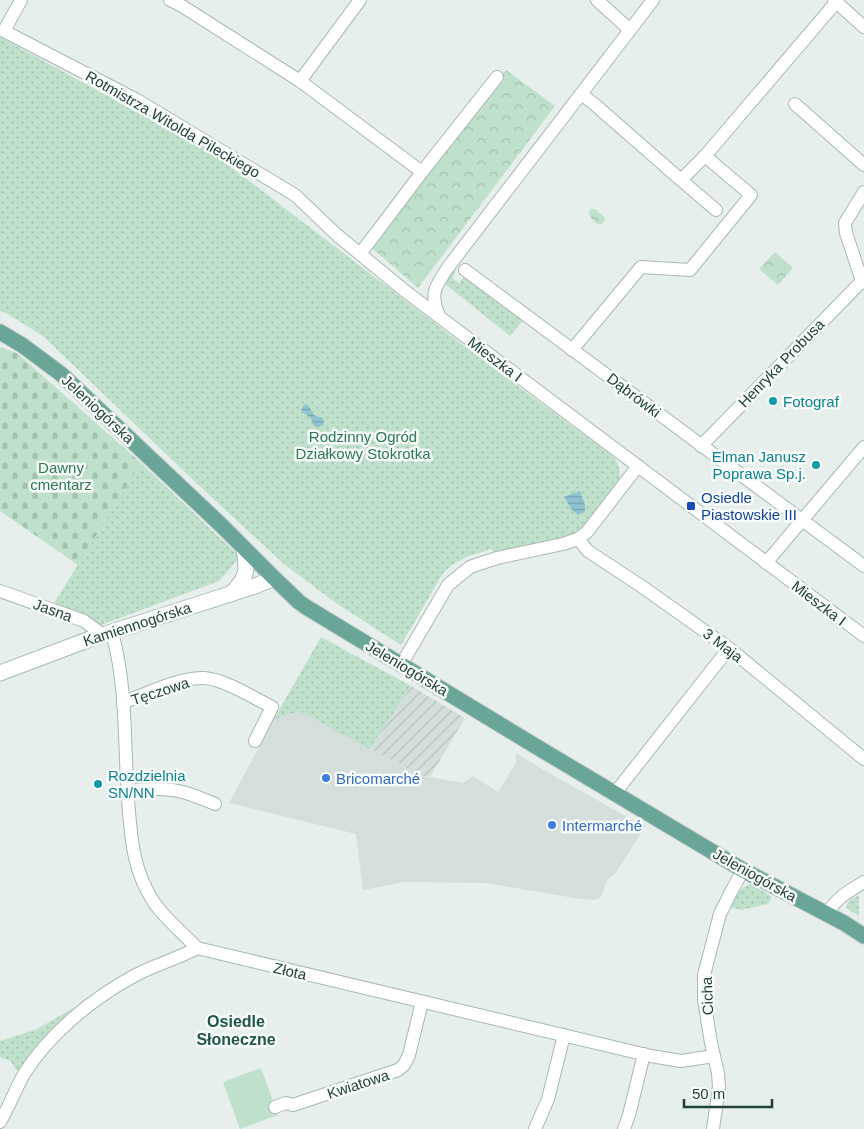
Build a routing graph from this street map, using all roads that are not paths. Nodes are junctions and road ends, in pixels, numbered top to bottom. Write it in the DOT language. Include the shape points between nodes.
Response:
graph roads {
  1 [pos="21,0"];
  2 [pos="170,0"];
  3 [pos="360,0"];
  4 [pos="597,0"];
  5 [pos="653,0"];
  6 [pos="836,1"];
  7 [pos="183,3"];
  8 [pos="864,27"];
  9 [pos="630,30"];
  10 [pos="497,77"];
  11 [pos="300,81"];
  12 [pos="581,94"];
  13 [pos="795,104"];
  14 [pos="705,156"];
  15 [pos="864,166"];
  16 [pos="422,172"];
  17 [pos="681,180"];
  18 [pos="864,192"];
  19 [pos="716,210"];
  20 [pos="360,254"];
  21 [pos="464,270"];
  22 [pos="863,282"];
  23 [pos="439,316"];
  24 [pos="0,332"];
  25 [pos="572,350"];
  26 [pos="701,446"];
  27 [pos="864,446"];
  28 [pos="638,466"];
  29 [pos="802,521"];
  30 [pos="578,539"];
  31 [pos="244,549"];
  32 [pos="766,563"];
  33 [pos="864,566"];
  34 [pos="274,578"];
  35 [pos="0,591"];
  36 [pos="231,594"];
  37 [pos="106,634"];
  38 [pos="864,636"];
  39 [pos="730,649"];
  40 [pos="401,665"];
  41 [pos="0,673"];
  42 [pos="123,703"];
  43 [pos="255,741"];
  44 [pos="864,759"];
  45 [pos="127,791"];
  46 [pos="615,794"];
  47 [pos="215,804"];
  48 [pos="744,870"];
  49 [pos="864,882"];
  50 [pos="827,914"];
  51 [pos="864,936"];
  52 [pos="196,948"];
  53 [pos="422,1002"];
  54 [pos="564,1035"];
  55 [pos="644,1054"];
  56 [pos="714,1056"];
  57 [pos="275,1107"];
  58 [pos="0,1122"];
  59 [pos="535,1129"];
  60 [pos="624,1129"];
  61 [pos="713,1129"];
  1 -- 20 [label="street, Rotmistrza Witolda Pileckiego" via="4,31 137,100 295,195"];
  2 -- 7 [label="street"];
  3 -- 11 [label="street"];
  4 -- 9 [label="street"];
  5 -- 9 [label="street"];
  6 -- 8 [label="street"];
  6 -- 14 [label="street"];
  7 -- 11 [label="street"];
  9 -- 12 [label="street"];
  10 -- 16 [label="street"];
  11 -- 16 [label="street"];
  12 -- 17 [label="street"];
  12 -- 23 [label="street" via="437,284 433,296"];
  13 -- 15 [label="street"];
  14 -- 17 [label="street"];
  14 -- 25 [label="street" via="751,195 690,270 641,267"];
  16 -- 20 [label="street"];
  17 -- 19 [label="street"];
  18 -- 22 [label="street" via="845,222"];
  20 -- 23 [label="street, Rotmistrza Witolda Pileckiego"];
  21 -- 25 [label="street, Dąbrówki"];
  22 -- 26 [label="street, Henryka Probusa"];
  23 -- 28 [label="street, Mieszka I"];
  24 -- 31 [label="main road, Jeleniogórska" via="61,374"];
  25 -- 26 [label="street, Dąbrówki"];
  26 -- 29 [label="street, Dąbrówki"];
  27 -- 29 [label="street"];
  28 -- 30 [label="street"];
  28 -- 32 [label="street, Mieszka I"];
  29 -- 32 [label="street"];
  29 -- 33 [label="street, Dąbrówki"];
  30 -- 39 [label="street, 3 Maja" via="588,551"];
  30 -- 40 [label="street" via="470,567 448,585"];
  31 -- 34 [label="main road, Jeleniogórska"];
  31 -- 36 [label="street" via="246,572 242,583"];
  32 -- 38 [label="street, Mieszka I"];
  34 -- 36 [label="street, Kamiennogórska"];
  34 -- 40 [label="main road, Jeleniogórska" via="306,607"];
  35 -- 37 [label="street, Jasna" via="84,621"];
  36 -- 37 [label="street, Kamiennogórska"];
  37 -- 41 [label="street, Kamiennogórska"];
  37 -- 42 [label="street" via="115,645"];
  39 -- 44 [label="street, 3 Maja"];
  39 -- 46 [label="street"];
  40 -- 46 [label="main road, Jeleniogórska"];
  42 -- 43 [label="street, Tęczowa" via="181,681 204,678 222,682 272,707"];
  42 -- 45 [label="street"];
  45 -- 47 [label="street" via="165,789 184,792"];
  45 -- 52 [label="street" via="132,850 140,876 163,914"];
  46 -- 48 [label="main road, Jeleniogórska"];
  48 -- 50 [label="main road, Jeleniogórska"];
  48 -- 56 [label="street, Cicha" via="720,914 704,975 704,1000"];
  49 -- 50 [label="street" via="844,894"];
  50 -- 51 [label="main road, Jeleniogórska"];
  52 -- 53 [label="street, Złota"];
  52 -- 58 [label="street" via="134,976 79,1013 32,1063"];
  53 -- 54 [label="street, Złota"];
  53 -- 57 [label="street, Kwiatowa" via="409,1055 398,1070 293,1105 286,1103"];
  54 -- 55 [label="street, Złota"];
  54 -- 59 [label="street" via="548,1099"];
  55 -- 56 [label="street, Złota" via="681,1061"];
  55 -- 60 [label="street"];
  56 -- 61 [label="street, Cicha" via="719,1087"];
}
